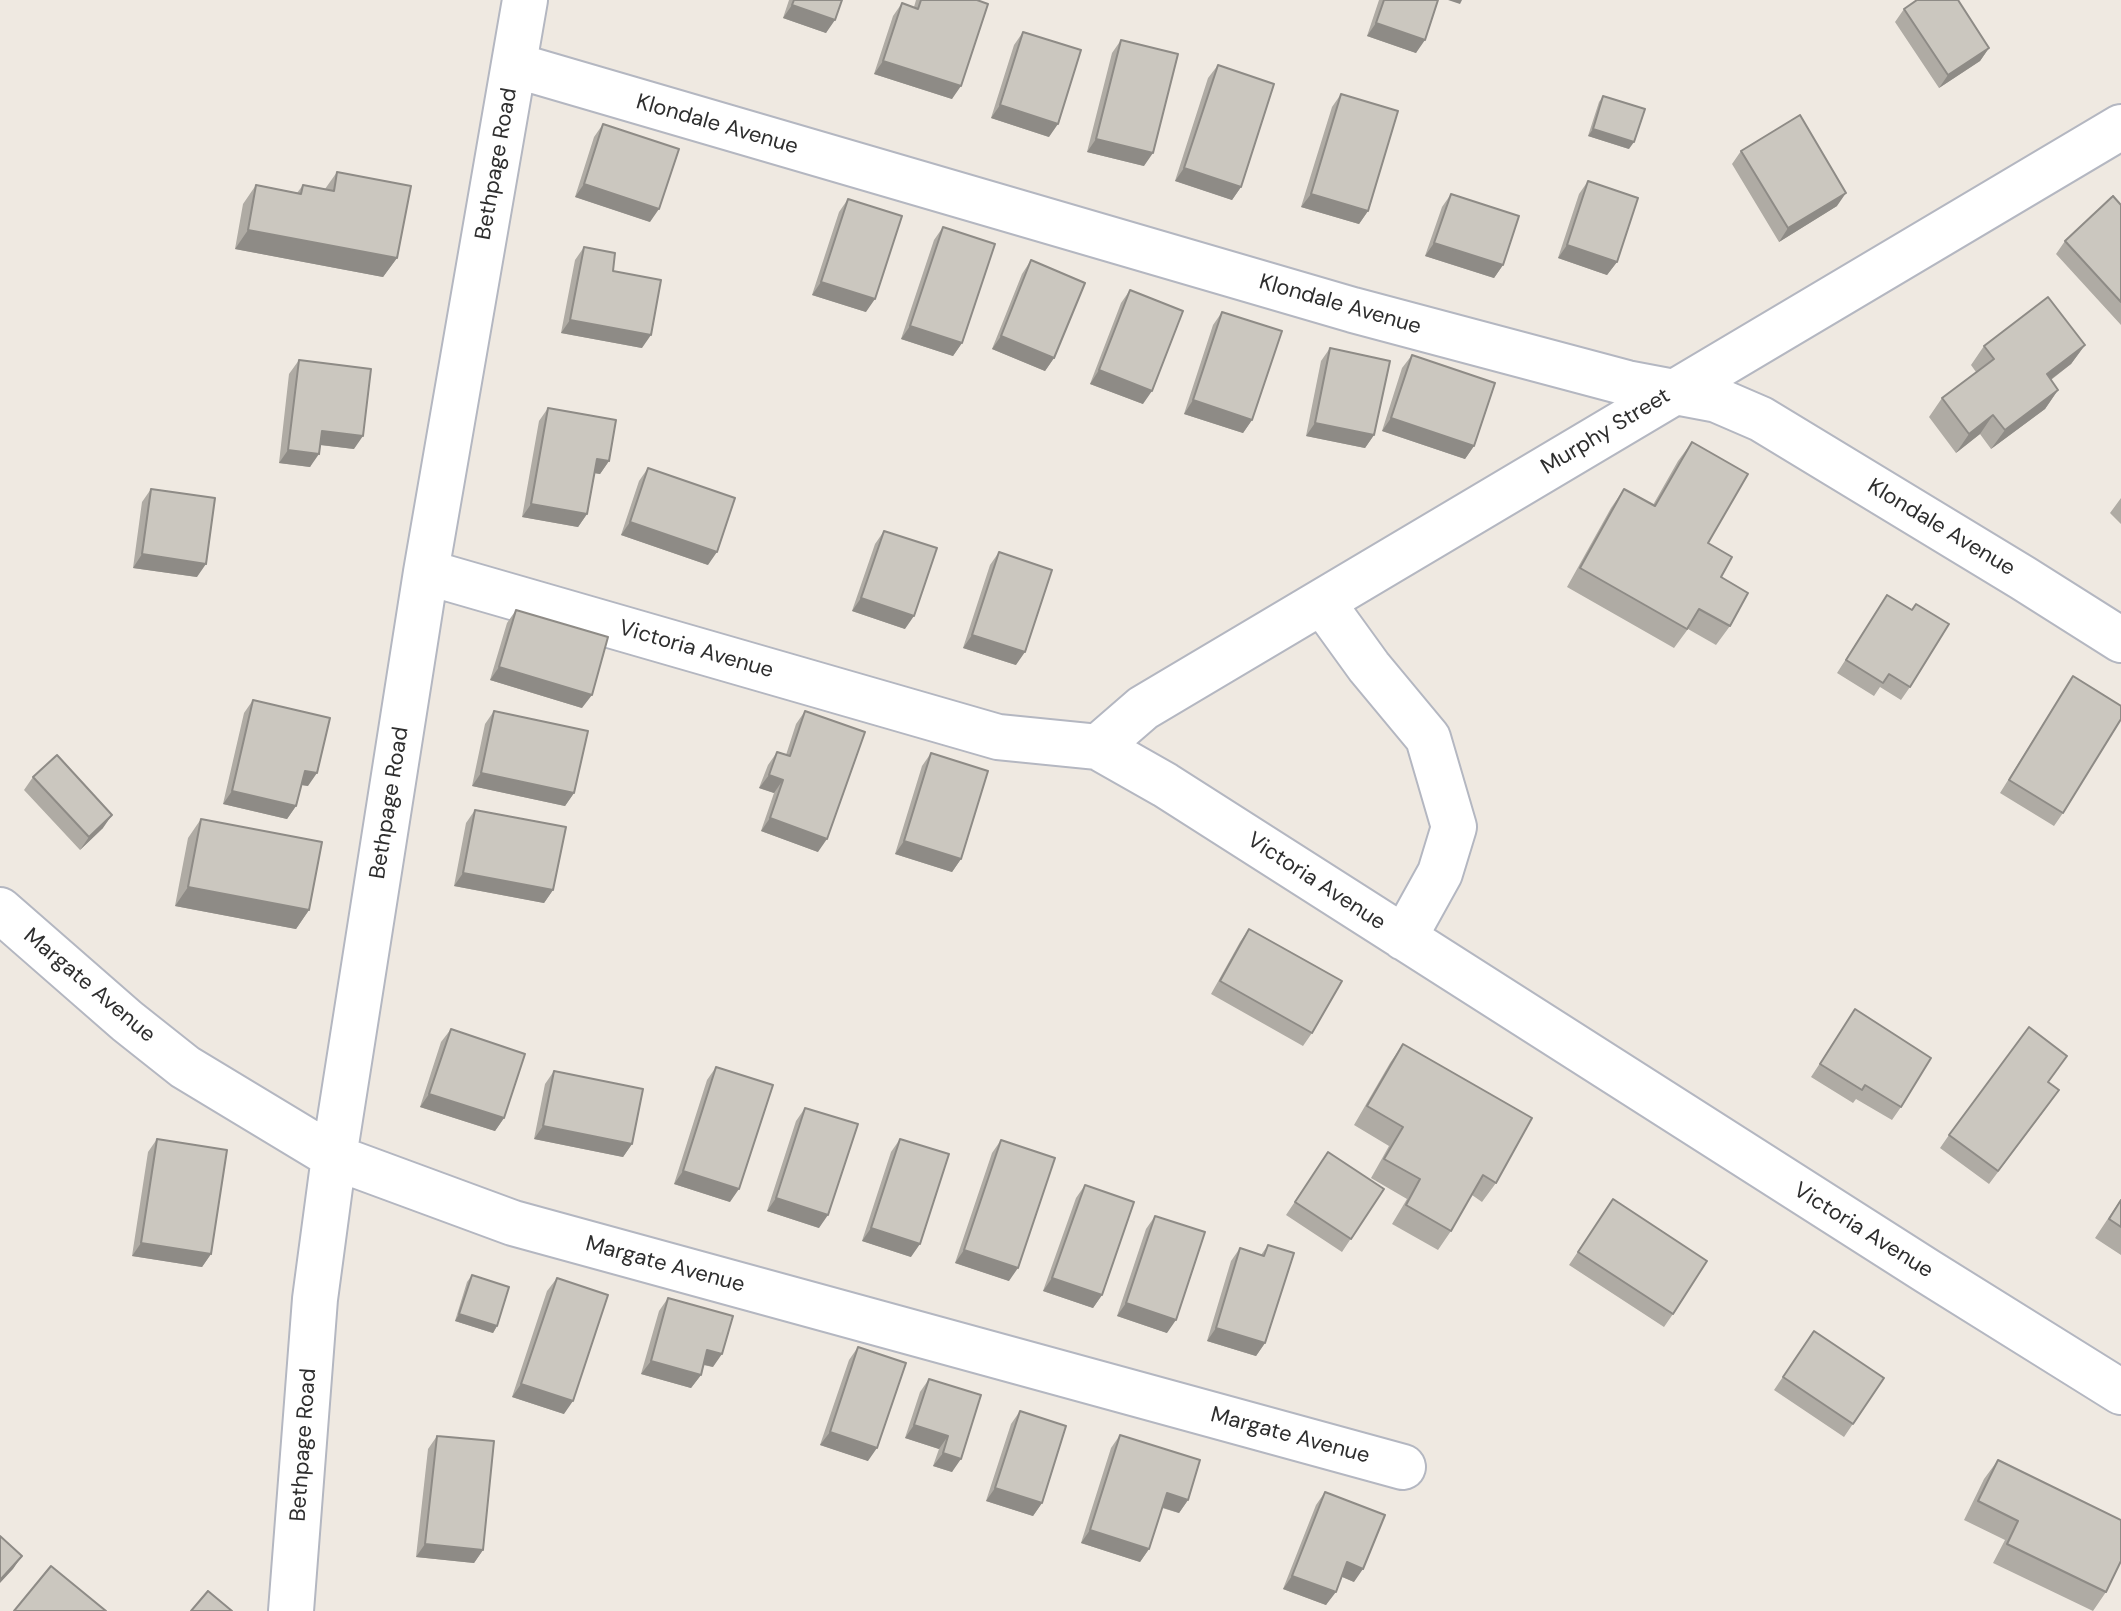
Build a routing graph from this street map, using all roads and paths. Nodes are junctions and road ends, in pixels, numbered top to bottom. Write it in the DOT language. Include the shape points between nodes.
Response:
graph roads {
  1 [pos="525,0"];
  2 [pos="514,65"];
  3 [pos="2121,127"];
  4 [pos="1675,391"];
  5 [pos="426,572"];
  6 [pos="1322,602"];
  7 [pos="2121,640"];
  8 [pos="1098,747"];
  9 [pos="0,910"];
  10 [pos="1404,938"];
  11 [pos="334,1157"];
  12 [pos="2121,1392"];
  13 [pos="1403,1467"];
  14 [pos="291,1611"];
  1 -- 2 [label="street, Bethpage Road"];
  2 -- 4 [label="street, Klondale Avenue" via="1353,310"];
  2 -- 5 [label="street, Bethpage Road"];
  3 -- 4 [label="street, Murphy Street"];
  4 -- 6 [label="street, Murphy Street"];
  4 -- 7 [label="street, Klondale Avenue" via="1717,400 1761,419"];
  5 -- 8 [label="street, Victoria Avenue" via="998,737"];
  5 -- 11 [label="street, Bethpage Road"];
  6 -- 8 [label="street, Murphy Street" via="1143,708"];
  6 -- 10 [label="street" via="1428,738 1454,827 1440,873"];
  8 -- 10 [label="street, Victoria Avenue"];
  9 -- 11 [label="street, Margate Avenue" via="185,1067"];
  10 -- 12 [label="street, Victoria Avenue"];
  11 -- 13 [label="street, Margate Avenue" via="513,1223"];
  11 -- 14 [label="street, Bethpage Road" via="315,1299"];
}
